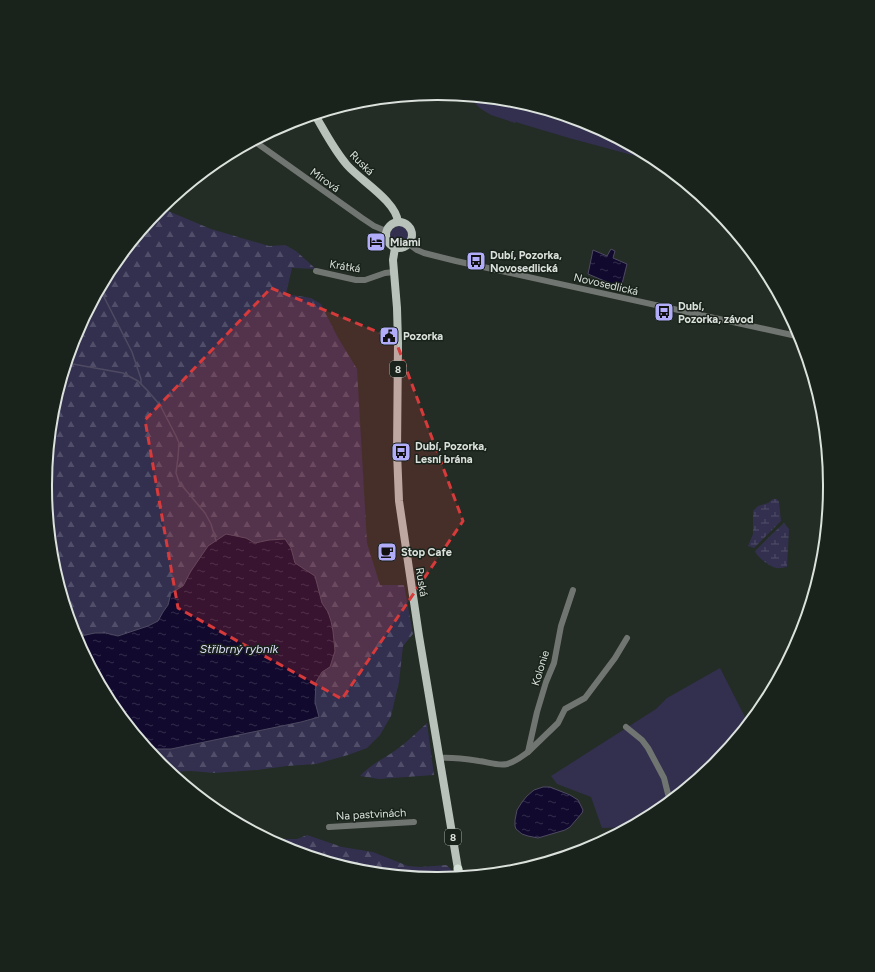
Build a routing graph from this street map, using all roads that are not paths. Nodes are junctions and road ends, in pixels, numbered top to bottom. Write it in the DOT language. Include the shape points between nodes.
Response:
graph roads {
  1 [pos="318,120"];
  2 [pos="259,144"];
  3 [pos="398,222"];
  4 [pos="386,231"];
  5 [pos="409,244"];
  6 [pos="395,248"];
  7 [pos="316,271"];
  8 [pos="394,272"];
  9 [pos="793,336"];
  10 [pos="573,590"];
  11 [pos="627,638"];
  12 [pos="626,727"];
  13 [pos="528,752"];
  14 [pos="439,758"];
  15 [pos="668,795"];
  16 [pos="414,822"];
  17 [pos="329,826"];
  18 [pos="459,871"];
  1 -- 3 [label="main road, Ruská" via="343,160 387,201 398,217"];
  2 -- 4 [label="street, Mírová" via="362,219"];
  3 -- 4 [label="main road" via="391,224"];
  3 -- 5 [label="main road" via="403,222 410,228 412,236"];
  4 -- 6 [label="main road" via="386,240"];
  5 -- 6 [label="main road"];
  5 -- 9 [label="street, Novosedlická" via="424,253 456,261"];
  6 -- 8 [label="main road, Ruská / 8"];
  7 -- 8 [label="street, Krátká" via="356,280"];
  8 -- 14 [label="main road, Ruská / 8" via="398,343 398,495"];
  10 -- 13 [label="street, Kolonie" via="561,626 554,663 537,712"];
  11 -- 13 [label="street" via="585,698 565,709 558,723"];
  12 -- 15 [label="street" via="648,748 664,778"];
  13 -- 14 [label="street" via="516,761 506,764"];
  14 -- 18 [label="main road, Ruská / 8"];
  16 -- 17 [label="street, Na pastvinách"];
}
